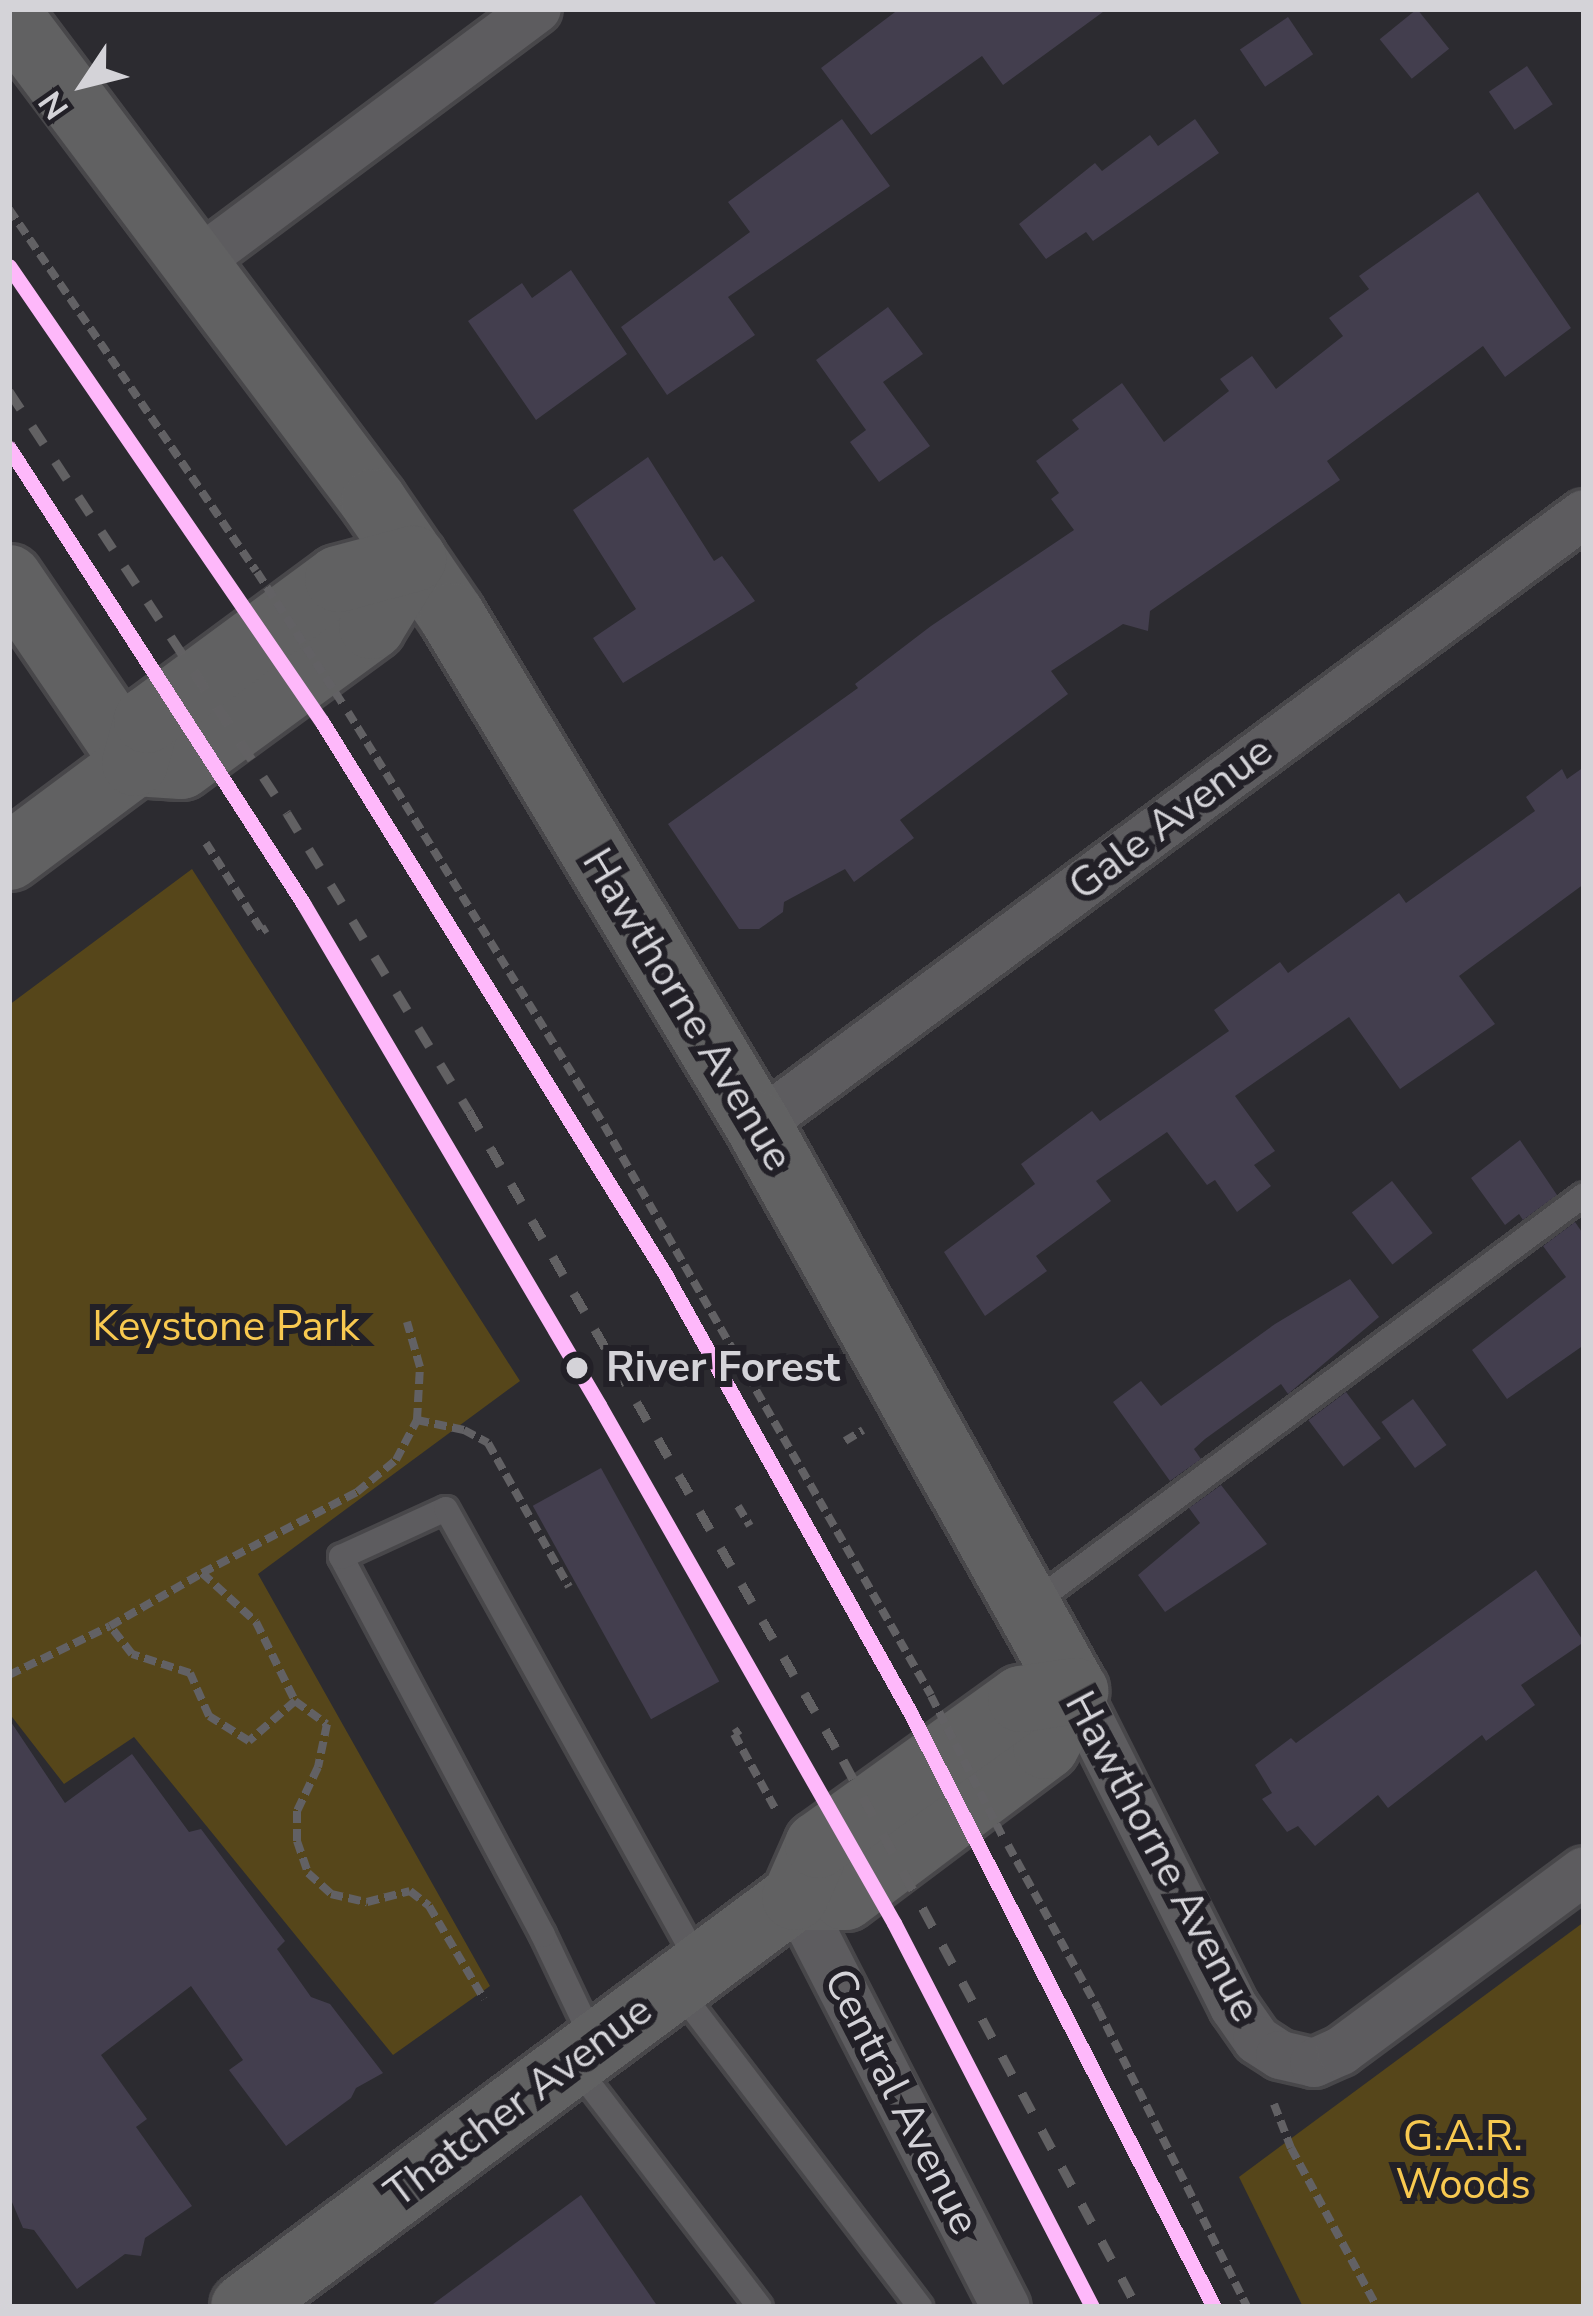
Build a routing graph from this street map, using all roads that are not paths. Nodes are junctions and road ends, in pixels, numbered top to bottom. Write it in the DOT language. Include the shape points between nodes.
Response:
graph roads {
  1 [pos="537,9"];
  2 [pos="9,15"];
  3 [pos="192,266"];
  4 [pos="1584,514"];
  5 [pos="413,559"];
  6 [pos="9,578"];
  7 [pos="134,764"];
  8 [pos="9,856"];
  9 [pos="758,1125"];
  10 [pos="1584,1195"];
  11 [pos="1029,1606"];
  12 [pos="1075,1691"];
  13 [pos="1584,1871"];
  14 [pos="795,1897"];
  15 [pos="688,1977"];
  16 [pos="584,2054"];
  17 [pos="244,2307"];
  18 [pos="760,2307"];
  19 [pos="920,2307"];
  20 [pos="1006,2307"];
  1 -- 3 [label="street"];
  2 -- 3 [label="street, Hawthorne Avenue"];
  3 -- 5 [label="street, Hawthorne Avenue"];
  4 -- 9 [label="street, Gale Avenue"];
  5 -- 7 [label="street" via="338,579 147,720"];
  5 -- 9 [label="street, Hawthorne Avenue"];
  6 -- 7 [label="street"];
  7 -- 8 [label="street"];
  9 -- 11 [label="street, Hawthorne Avenue"];
  10 -- 11 [label="lane"];
  11 -- 12 [label="street, Hawthorne Avenue"];
  12 -- 13 [label="street, Hawthorne Avenue" via="1234,2007 1257,2040 1280,2055 1314,2063 1341,2051"];
  12 -- 14 [label="street" via="1046,1746 845,1897"];
  14 -- 15 [label="street, Thatcher Avenue"];
  14 -- 20 [label="street, Central Avenue"];
  15 -- 16 [label="street, Thatcher Avenue"];
  15 -- 16 [label="lane" via="446,1509 341,1557 543,1935"];
  15 -- 19 [label="lane" via="736,2064"];
  16 -- 17 [label="street, Thatcher Avenue"];
  16 -- 18 [label="lane"];
}
